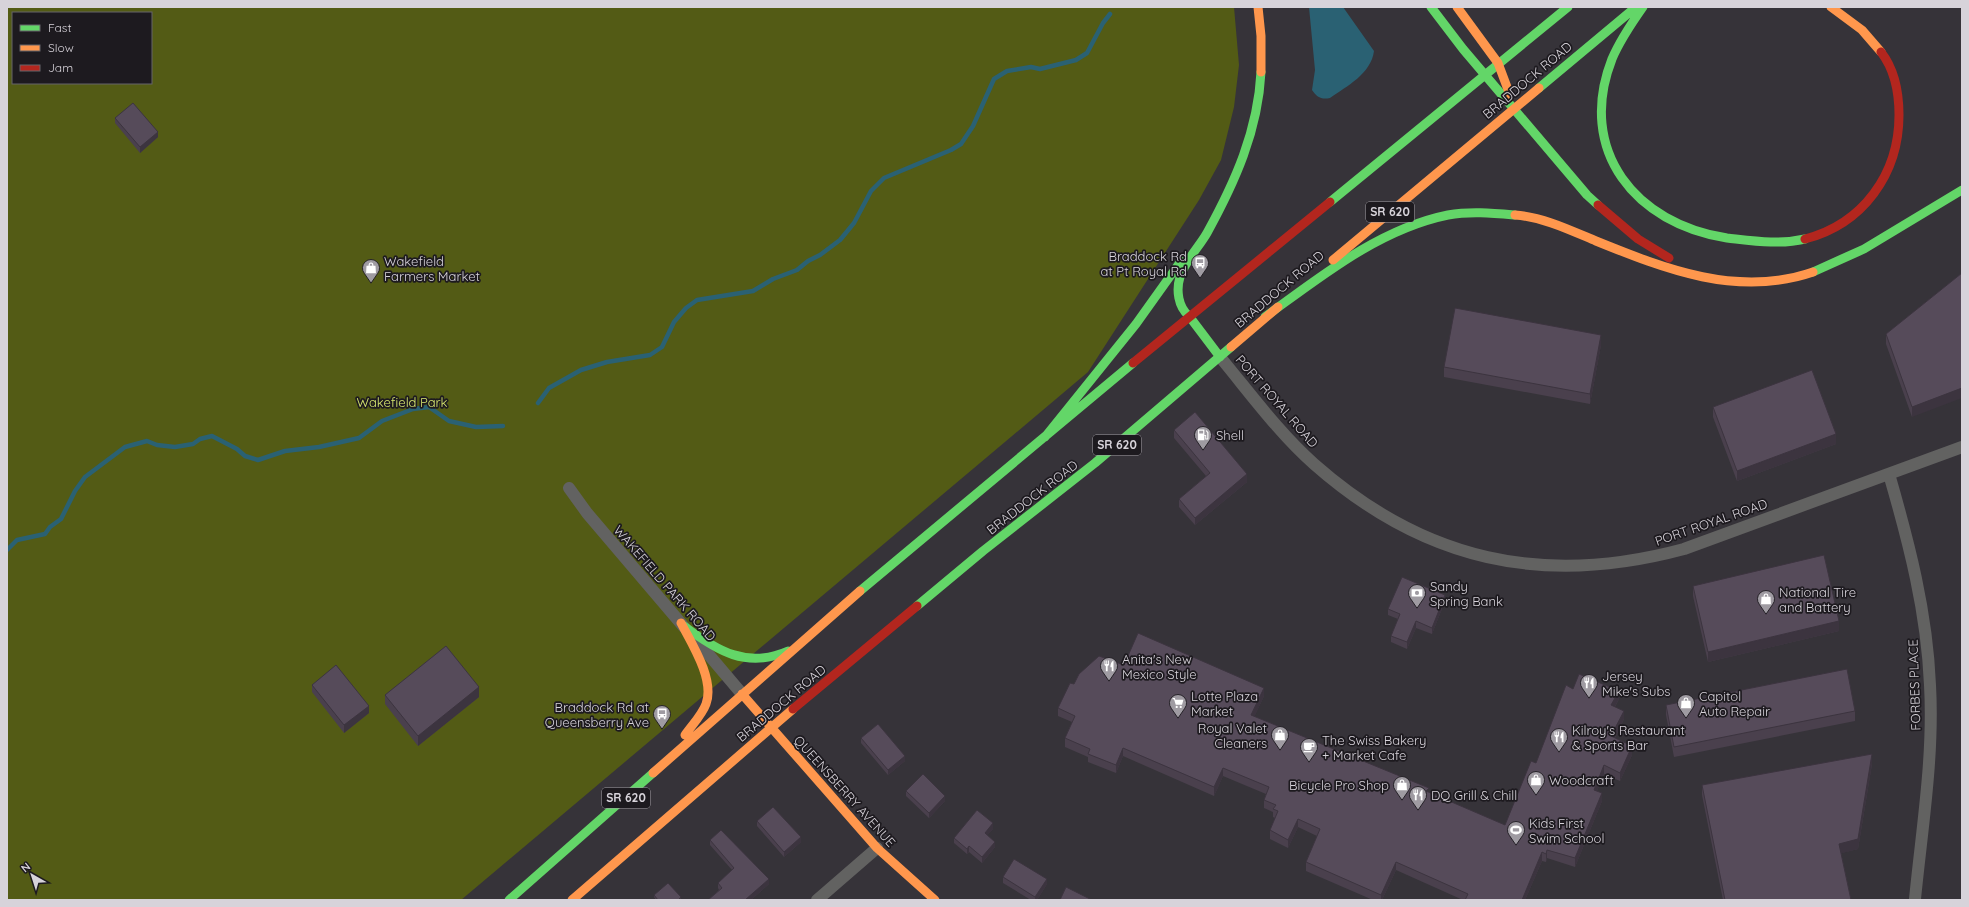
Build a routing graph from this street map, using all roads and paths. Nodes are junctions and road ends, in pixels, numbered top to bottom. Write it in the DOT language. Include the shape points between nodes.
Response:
graph roads {
  1 [pos="1258,7"];
  2 [pos="1430,7"];
  3 [pos="1457,7"];
  4 [pos="1568,7"];
  5 [pos="1636,7"];
  6 [pos="1643,7"];
  7 [pos="1831,7"];
  8 [pos="1498,63"];
  9 [pos="1485,74"];
  10 [pos="1514,107"];
  11 [pos="1962,190"];
  12 [pos="1219,210"];
  13 [pos="1729,282"];
  14 [pos="1189,316"];
  15 [pos="1265,317"];
  16 [pos="1220,357"];
  17 [pos="1045,437"];
  18 [pos="1962,447"];
  19 [pos="1889,474"];
  20 [pos="569,488"];
  21 [pos="681,623"];
  22 [pos="798,645"];
  23 [pos="742,694"];
  24 [pos="771,727"];
  25 [pos="662,766"];
  26 [pos="877,848"];
  27 [pos="1916,899"];
  28 [pos="509,900"];
  29 [pos="572,900"];
  30 [pos="817,900"];
  31 [pos="934,900"];
  1 -- 12 [label="main road" via="1262,85 1254,132 1236,178"];
  2 -- 9 [label="main road"];
  3 -- 8 [label="main road"];
  4 -- 8 [label="main road, SR 620"];
  5 -- 10 [label="main road, BRADDOCK ROAD / SR 620"];
  6 -- 7 [label="main road" via="1618,42 1607,72 1601,104 1605,142 1620,176 1642,202 1677,224 1719,237 1772,243 1820,235 1857,214 1872,198 1893,161 1900,107 1896,81 1887,58 1872,38 1852,20"];
  8 -- 9 [label="main road, SR 620"];
  8 -- 10 [label="main road"];
  9 -- 10 [label="main road"];
  9 -- 14 [label="main road, SR 620" via="1420,130"];
  10 -- 13 [label="main road" via="1587,195 1616,222 1677,263"];
  10 -- 15 [label="main road, BRADDOCK ROAD / SR 620"];
  11 -- 13 [label="main road" via="1879,240 1811,272 1775,281"];
  12 -- 14 [label="main road" via="1180,276 1180,303"];
  12 -- 17 [label="main road" via="1136,324"];
  13 -- 15 [label="main road" via="1658,264 1549,223 1520,215 1491,211 1464,212 1440,216 1406,228 1370,246"];
  14 -- 16 [label="main road"];
  14 -- 17 [label="main road, SR 620"];
  15 -- 16 [label="main road, BRADDOCK ROAD / SR 620"];
  16 -- 19 [label="street, PORT ROYAL ROAD" via="1286,436 1344,489 1389,518 1444,544 1476,556 1512,563 1587,566 1654,557"];
  16 -- 24 [label="main road, BRADDOCK ROAD / SR 620" via="1095,464 983,551"];
  17 -- 22 [label="main road, SR 620"];
  18 -- 19 [label="street, PORT ROYAL ROAD"];
  19 -- 27 [label="street, FORBES PLACE" via="1918,582 1930,684 1930,747"];
  20 -- 21 [label="street, WAKEFIELD PARK ROAD" via="587,513"];
  21 -- 22 [label="main road" via="702,641 740,657 769,659"];
  21 -- 23 [label="street, WAKEFIELD PARK ROAD"];
  21 -- 25 [label="main road" via="702,667 708,691 707,704"];
  22 -- 23 [label="main road, SR 620"];
  23 -- 24 [label="main road, QUEENSBERRY AVENUE"];
  23 -- 25 [label="main road, SR 620"];
  24 -- 26 [label="main road, QUEENSBERRY AVENUE"];
  24 -- 29 [label="main road, BRADDOCK ROAD / SR 620"];
  25 -- 28 [label="main road, SR 620"];
  26 -- 30 [label="street"];
  26 -- 31 [label="main road, QUEENSBERRY AVENUE"];
}
